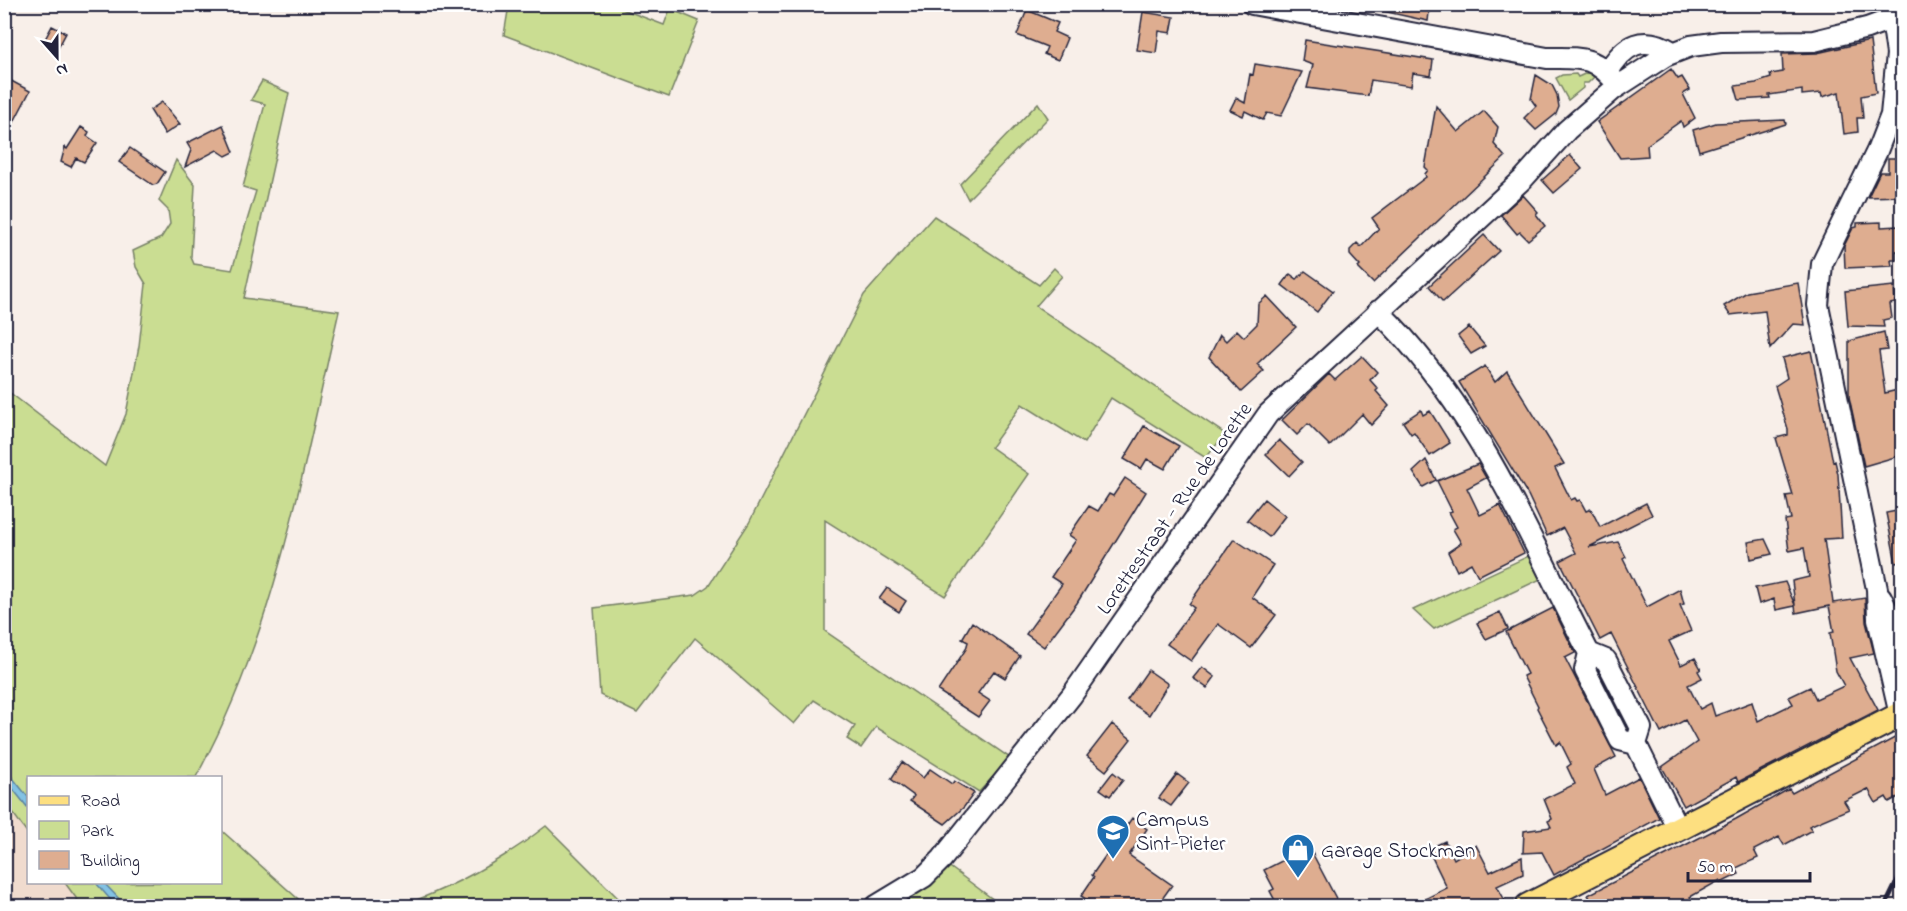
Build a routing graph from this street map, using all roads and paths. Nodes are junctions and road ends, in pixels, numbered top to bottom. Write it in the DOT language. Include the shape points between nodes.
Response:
graph roads {
  1 [pos="1252,4"];
  2 [pos="1897,17"];
  3 [pos="1673,52"];
  4 [pos="1613,78"];
  5 [pos="1378,311"];
  6 [pos="1877,589"];
  7 [pos="1902,641"];
  8 [pos="1896,668"];
  9 [pos="1901,715"];
  10 [pos="1678,829"];
  11 [pos="876,906"];
  12 [pos="1528,906"];
  1 -- 4 [label="street" via="1547,58 1588,59"];
  2 -- 3 [label="street" via="1814,41 1709,42"];
  2 -- 6 [label="street" via="1891,115 1822,264 1818,305"];
  3 -- 4 [label="street, Lorettestraat - Rue de Lorette"];
  3 -- 4 [label="street" via="1660,45 1631,45 1617,55"];
  4 -- 5 [label="street, Lorettestraat - Rue de Lorette" via="1522,179"];
  5 -- 10 [label="street" via="1447,391 1466,420 1589,653 1585,670 1620,740 1636,744"];
  5 -- 11 [label="street, Lorettestraat - Rue de Lorette" via="1260,425 1072,695 942,859 924,877"];
  6 -- 7 [label="street"];
  6 -- 8 [label="street" via="1878,619"];
  8 -- 9 [label="street"];
  9 -- 10 [label="main road"];
  10 -- 12 [label="main road"];
}
